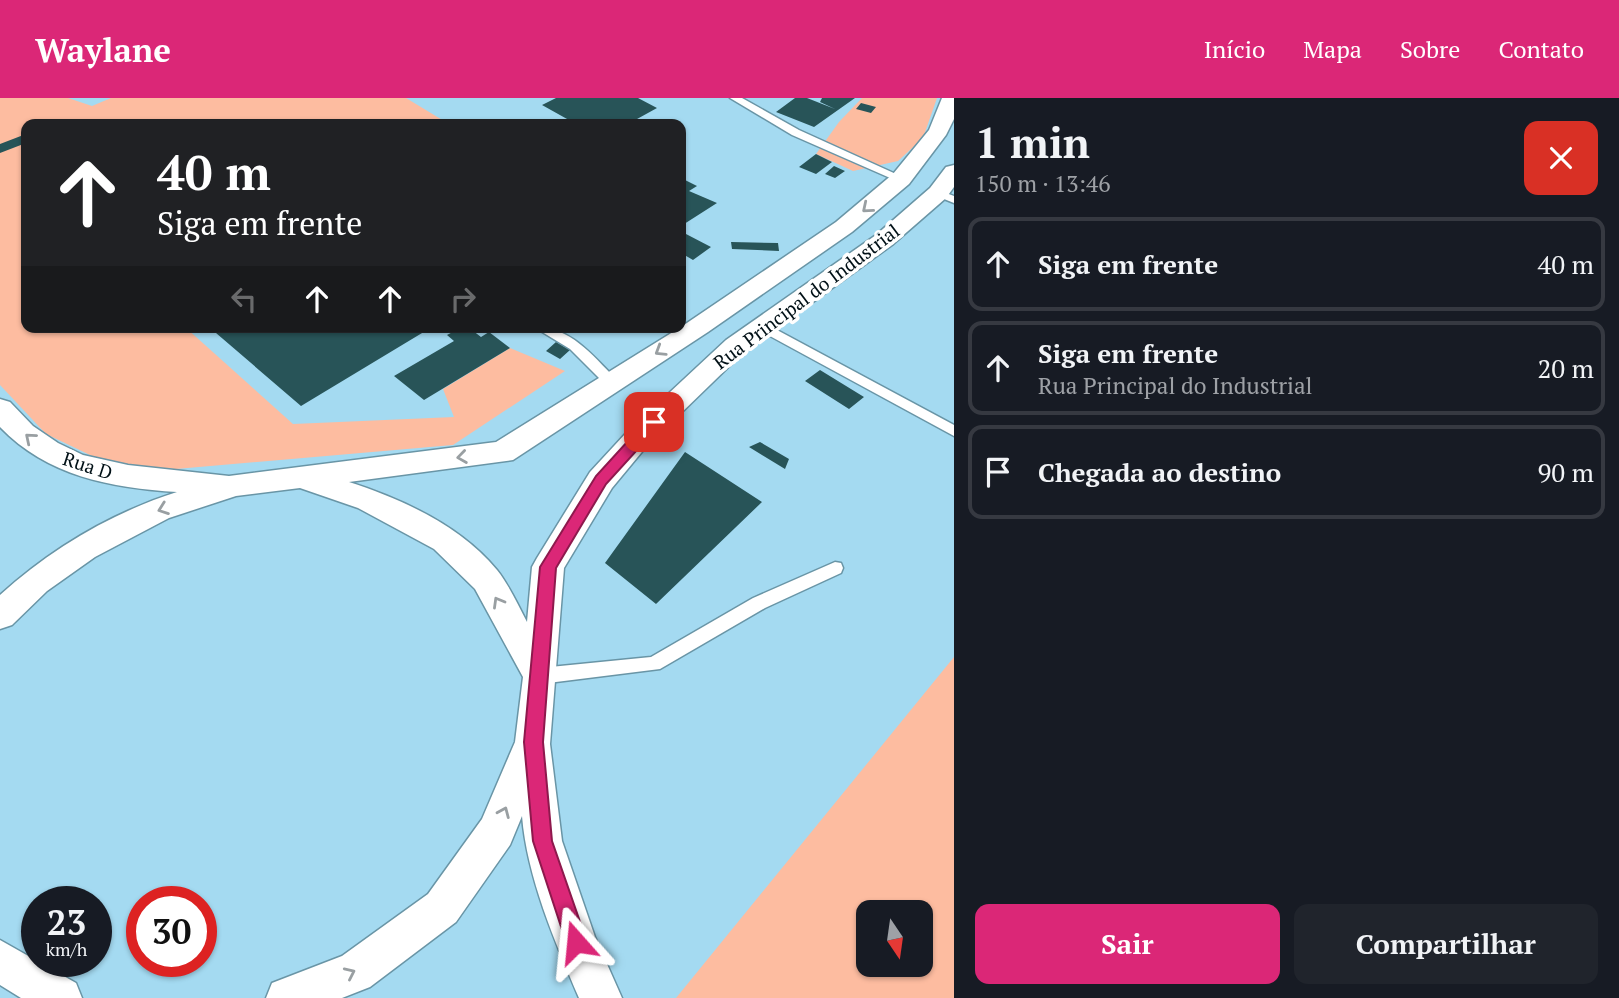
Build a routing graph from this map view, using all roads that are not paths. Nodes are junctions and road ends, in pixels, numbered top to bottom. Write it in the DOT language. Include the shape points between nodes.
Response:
graph roads {
  1 [pos="735,98"];
  2 [pos="952,98"];
  3 [pos="901,179"];
  4 [pos="949,188"];
  5 [pos="764,327"];
  6 [pos="686,332"];
  7 [pos="551,333"];
  8 [pos="685,333"];
  9 [pos="611,382"];
  10 [pos="0,409"];
  11 [pos="954,431"];
  12 [pos="301,478"];
  13 [pos="235,485"];
  14 [pos="835,568"];
  15 [pos="0,615"];
  16 [pos="540,676"];
  17 [pos="533,742"];
  18 [pos="0,961"];
  19 [pos="61,998"];
  20 [pos="287,998"];
  21 [pos="601,998"];
  1 -- 3 [label="lane" via="834,153"];
  2 -- 3 [label="street, Rua Principal do Industrial" via="939,131"];
  3 -- 4 [label="street"];
  3 -- 6 [label="street, Rua Principal do Industrial, one-way" via="844,227"];
  4 -- 5 [label="street, Rua Principal do Industrial"];
  5 -- 11 [label="lane"];
  5 -- 16 [label="street, Rua Principal do Industrial" via="735,346 672,404 601,480 548,567"];
  7 -- 9 [label="lane" via="575,346"];
  8 -- 9 [label="street, Rua Principal do Industrial, one-way"];
  9 -- 12 [label="street, Rua Principal do Industrial, one-way" via="503,452"];
  13 -- 10 [label="street, Rua D, one-way" via="104,474 44,450"];
  12 -- 13 [label="street, Rua Principal do Industrial"];
  16 -- 12 [label="street, one-way" via="486,580 445,540 369,500"];
  13 -- 15 [label="street, one-way" via="158,510 84,548"];
  14 -- 16 [label="lane" via="758,603 654,664"];
  16 -- 17 [label="street, Rua Principal do Industrial"];
  20 -- 17 [label="street, one-way" via="355,972 442,908 496,832"];
  17 -- 21 [label="street" via="542,841 576,942"];
  18 -- 19 [label="street"];
}
